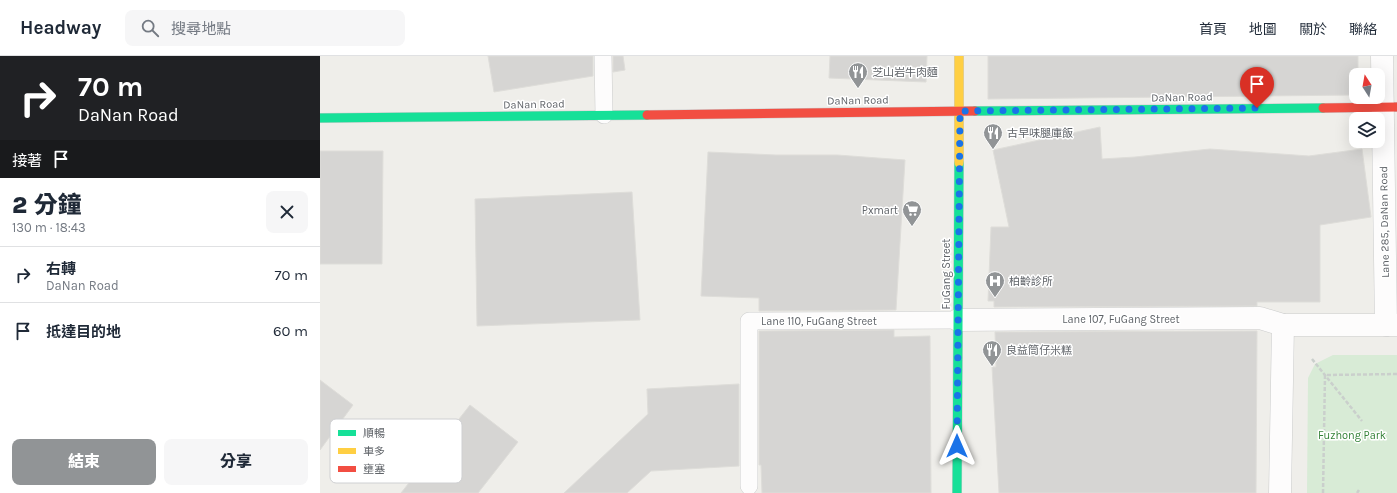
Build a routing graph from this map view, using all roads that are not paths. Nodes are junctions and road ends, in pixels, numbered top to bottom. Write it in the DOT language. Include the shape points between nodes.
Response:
graph roads {
  1 [pos="603,56"];
  2 [pos="959,56"];
  3 [pos="1382,56"];
  4 [pos="1390,107"];
  5 [pos="960,111"];
  6 [pos="604,115"];
  7 [pos="320,118"];
  8 [pos="958,320"];
  9 [pos="1283,325"];
  10 [pos="1391,325"];
  11 [pos="749,486"];
  12 [pos="957,493"];
  13 [pos="1280,493"];
  1 -- 6 [label="lane"];
  2 -- 5 [label="street, FuGang Street"];
  3 -- 4 [label="street, Lane 285, DaNan Road"];
  4 -- 5 [label="street, DaNan Road"];
  4 -- 10 [label="street, Lane 285, DaNan Road"];
  5 -- 6 [label="street, DaNan Road"];
  5 -- 8 [label="street, FuGang Street"];
  6 -- 7 [label="street, DaNan Road"];
  8 -- 9 [label="street, Lane 107, FuGang Street" via="1260,318"];
  8 -- 11 [label="lane, Lane 110, FuGang Street" via="748,321"];
  8 -- 12 [label="street, FuGang Street"];
  9 -- 10 [label="street, Lane 107, FuGang Street"];
  9 -- 13 [label="street"];
}
